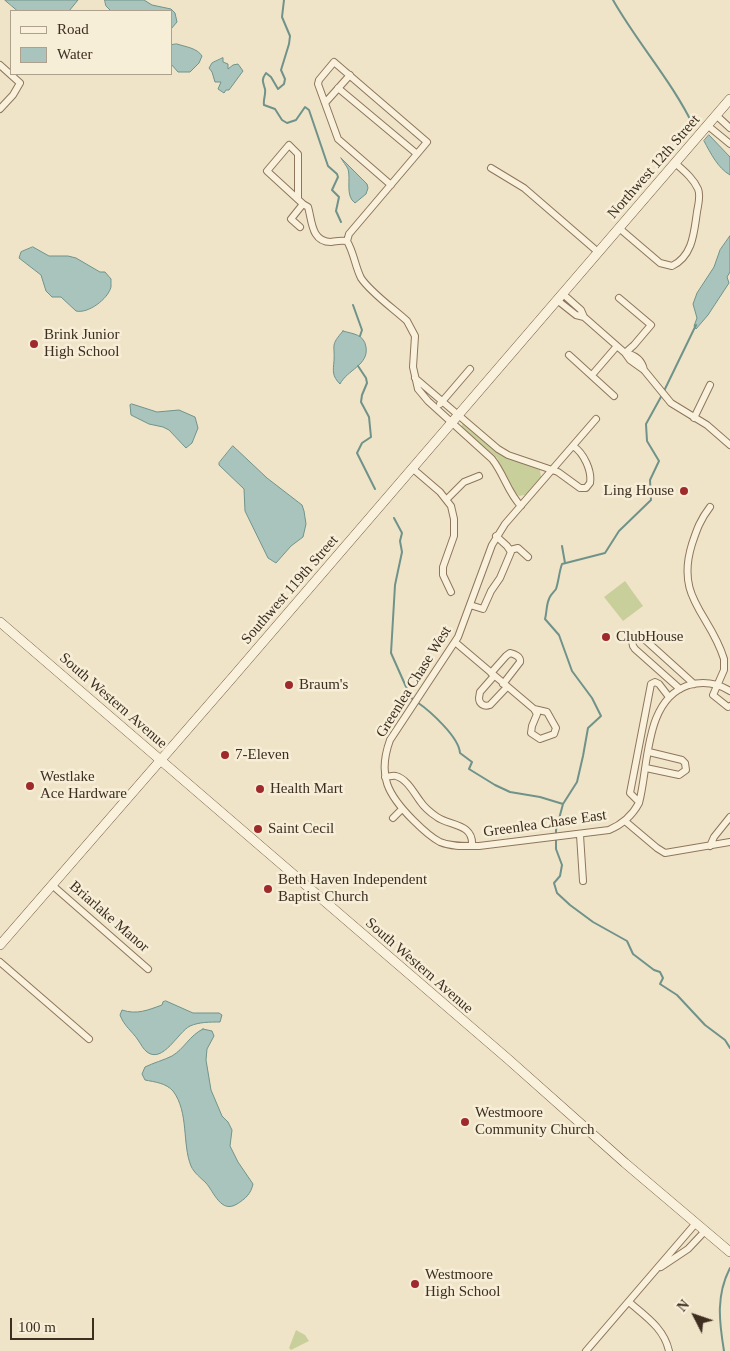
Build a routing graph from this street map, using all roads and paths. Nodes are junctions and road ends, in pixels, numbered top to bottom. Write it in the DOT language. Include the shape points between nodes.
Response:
graph roads {
  1 [pos="0,64"];
  2 [pos="10,74"];
  3 [pos="12,75"];
  4 [pos="350,75"];
  5 [pos="338,88"];
  6 [pos="729,102"];
  7 [pos="325,104"];
  8 [pos="0,109"];
  9 [pos="716,115"];
  10 [pos="707,125"];
  11 [pos="730,128"];
  12 [pos="730,144"];
  13 [pos="417,154"];
  14 [pos="673,165"];
  15 [pos="491,168"];
  16 [pos="391,184"];
  17 [pos="301,201"];
  18 [pos="300,227"];
  19 [pos="619,228"];
  20 [pos="347,241"];
  21 [pos="598,252"];
  22 [pos="560,297"];
  23 [pos="619,298"];
  24 [pos="617,346"];
  25 [pos="625,353"];
  26 [pos="569,355"];
  27 [pos="470,369"];
  28 [pos="592,375"];
  29 [pos="415,378"];
  30 [pos="710,384"];
  31 [pos="614,396"];
  32 [pos="442,401"];
  33 [pos="436,408"];
  34 [pos="458,415"];
  35 [pos="694,418"];
  36 [pos="596,419"];
  37 [pos="451,423"];
  38 [pos="730,444"];
  39 [pos="573,446"];
  40 [pos="412,468"];
  41 [pos="553,470"];
  42 [pos="479,476"];
  43 [pos="446,499"];
  44 [pos="521,506"];
  45 [pos="710,506"];
  46 [pos="496,536"];
  47 [pos="510,550"];
  48 [pos="528,557"];
  49 [pos="452,592"];
  50 [pos="470,605"];
  51 [pos="0,622"];
  52 [pos="455,642"];
  53 [pos="492,674"];
  54 [pos="694,684"];
  55 [pos="718,684"];
  56 [pos="505,685"];
  57 [pos="680,689"];
  58 [pos="730,691"];
  59 [pos="669,697"];
  60 [pos="730,706"];
  61 [pos="534,709"];
  62 [pos="649,752"];
  63 [pos="161,761"];
  64 [pos="646,768"];
  65 [pos="385,777"];
  66 [pos="395,801"];
  67 [pos="639,802"];
  68 [pos="402,809"];
  69 [pos="730,817"];
  70 [pos="393,818"];
  71 [pos="625,821"];
  72 [pos="580,835"];
  73 [pos="730,842"];
  74 [pos="472,846"];
  75 [pos="710,846"];
  76 [pos="583,881"];
  77 [pos="52,885"];
  78 [pos="0,945"];
  79 [pos="0,962"];
  80 [pos="148,969"];
  81 [pos="89,1039"];
  82 [pos="696,1222"];
  83 [pos="705,1231"];
  84 [pos="728,1250"];
  85 [pos="656,1270"];
  86 [pos="629,1302"];
  87 [pos="586,1351"];
  88 [pos="669,1351"];
  1 -- 2 [label="street"];
  3 -- 8 [label="street" via="20,83"];
  4 -- 5 [label="street"];
  4 -- 7 [label="street" via="334,62 318,84"];
  4 -- 13 [label="street" via="427,142"];
  5 -- 7 [label="street"];
  5 -- 13 [label="street"];
  6 -- 9 [label="main road, Northwest 12th Street"];
  7 -- 16 [label="street" via="338,139"];
  9 -- 10 [label="main road, Northwest 12th Street"];
  9 -- 11 [label="street"];
  10 -- 12 [label="street"];
  10 -- 14 [label="main road, Northwest 12th Street"];
  13 -- 16 [label="street"];
  14 -- 19 [label="main road, Northwest 12th Street"];
  14 -- 19 [label="street" via="696,185 699,194 690,248 672,266 660,262"];
  15 -- 21 [label="street" via="524,188"];
  16 -- 20 [label="street" via="348,234"];
  17 -- 17 [label="street" via="298,154 290,145 266,172"];
  17 -- 18 [label="street" via="290,218"];
  17 -- 20 [label="street" via="308,207 317,236 329,242"];
  19 -- 21 [label="main road, Northwest 12th Street"];
  20 -- 29 [label="street" via="369,288 407,321 415,336"];
  21 -- 22 [label="main road, Southwest 119th Street"];
  22 -- 24 [label="street" via="576,315 584,317"];
  22 -- 34 [label="main road, Southwest 119th Street"];
  23 -- 25 [label="street" via="651,325"];
  24 -- 25 [label="street"];
  24 -- 28 [label="street"];
  25 -- 35 [label="street" via="633,354 642,363 671,403"];
  26 -- 28 [label="street"];
  27 -- 32 [label="street"];
  28 -- 31 [label="street"];
  29 -- 32 [label="street"];
  29 -- 33 [label="street" via="418,389"];
  30 -- 35 [label="street"];
  32 -- 33 [label="street"];
  32 -- 34 [label="street"];
  33 -- 37 [label="street"];
  34 -- 37 [label="main road, Southwest 119th Street"];
  34 -- 41 [label="street" via="501,452"];
  35 -- 38 [label="street"];
  36 -- 39 [label="street, Greenlea Chase West"];
  37 -- 40 [label="main road, Southwest 119th Street"];
  37 -- 44 [label="street" via="492,459"];
  39 -- 41 [label="street, Greenlea Chase West"];
  39 -- 41 [label="street" via="582,455 590,475 589,485 580,488"];
  40 -- 43 [label="street"];
  40 -- 63 [label="main road, Southwest 119th Street"];
  41 -- 44 [label="street, Greenlea Chase West"];
  42 -- 43 [label="street" via="464,482"];
  43 -- 49 [label="street" via="454,519 454,536 443,575"];
  44 -- 46 [label="street, Greenlea Chase West"];
  45 -- 55 [label="street" via="699,521 686,572 691,594 724,658 724,670"];
  46 -- 47 [label="street"];
  46 -- 50 [label="street, Greenlea Chase West"];
  47 -- 48 [label="street" via="518,548"];
  47 -- 50 [label="street" via="500,578 483,609"];
  50 -- 52 [label="street, Greenlea Chase West"];
  51 -- 63 [label="main road, South Western Avenue"];
  52 -- 53 [label="street"];
  52 -- 65 [label="street, Greenlea Chase West" via="390,740"];
  53 -- 56 [label="street"];
  53 -- 56 [label="street" via="479,696 483,706 492,704"];
  53 -- 56 [label="street" via="508,654 516,655 520,660 518,666"];
  54 -- 55 [label="street, Greenlea Chase East"];
  54 -- 57 [label="street, Greenlea Chase East"];
  54 -- 57 [label="street" via="645,640 636,637 632,646"];
  55 -- 58 [label="street"];
  55 -- 60 [label="street" via="713,694"];
  56 -- 61 [label="street"];
  57 -- 59 [label="street, Greenlea Chase East"];
  59 -- 62 [label="street, Greenlea Chase East" via="658,712"];
  59 -- 67 [label="street" via="659,684 651,684 630,793"];
  61 -- 61 [label="street" via="537,714 531,732 540,739 554,734 556,728 547,712"];
  62 -- 64 [label="street, Greenlea Chase East"];
  62 -- 64 [label="street" via="682,760 686,770 679,775"];
  63 -- 77 [label="main road, Southwest 119th Street"];
  63 -- 82 [label="main road, South Western Avenue"];
  64 -- 67 [label="street, Greenlea Chase East"];
  65 -- 66 [label="street, Greenlea Chase West"];
  65 -- 74 [label="street, Greenlea Chase East" via="394,775 400,778 436,816 467,831"];
  66 -- 68 [label="street, Greenlea Chase East"];
  67 -- 71 [label="street, Greenlea Chase East"];
  68 -- 70 [label="street"];
  68 -- 74 [label="street, Greenlea Chase East" via="436,840"];
  69 -- 75 [label="street"];
  71 -- 72 [label="street, Greenlea Chase East" via="609,830"];
  71 -- 75 [label="street" via="665,853"];
  72 -- 74 [label="street, Greenlea Chase East"];
  72 -- 76 [label="street"];
  73 -- 75 [label="street"];
  77 -- 78 [label="main road, Southwest 119th Street"];
  77 -- 80 [label="street, Briarlake Manor"];
  79 -- 81 [label="street"];
  82 -- 83 [label="main road, South Western Avenue"];
  82 -- 85 [label="street"];
  83 -- 84 [label="main road, South Western Avenue"];
  83 -- 85 [label="street" via="688,1250"];
  85 -- 86 [label="street"];
  86 -- 87 [label="street"];
  86 -- 88 [label="street" via="659,1329"];
}
